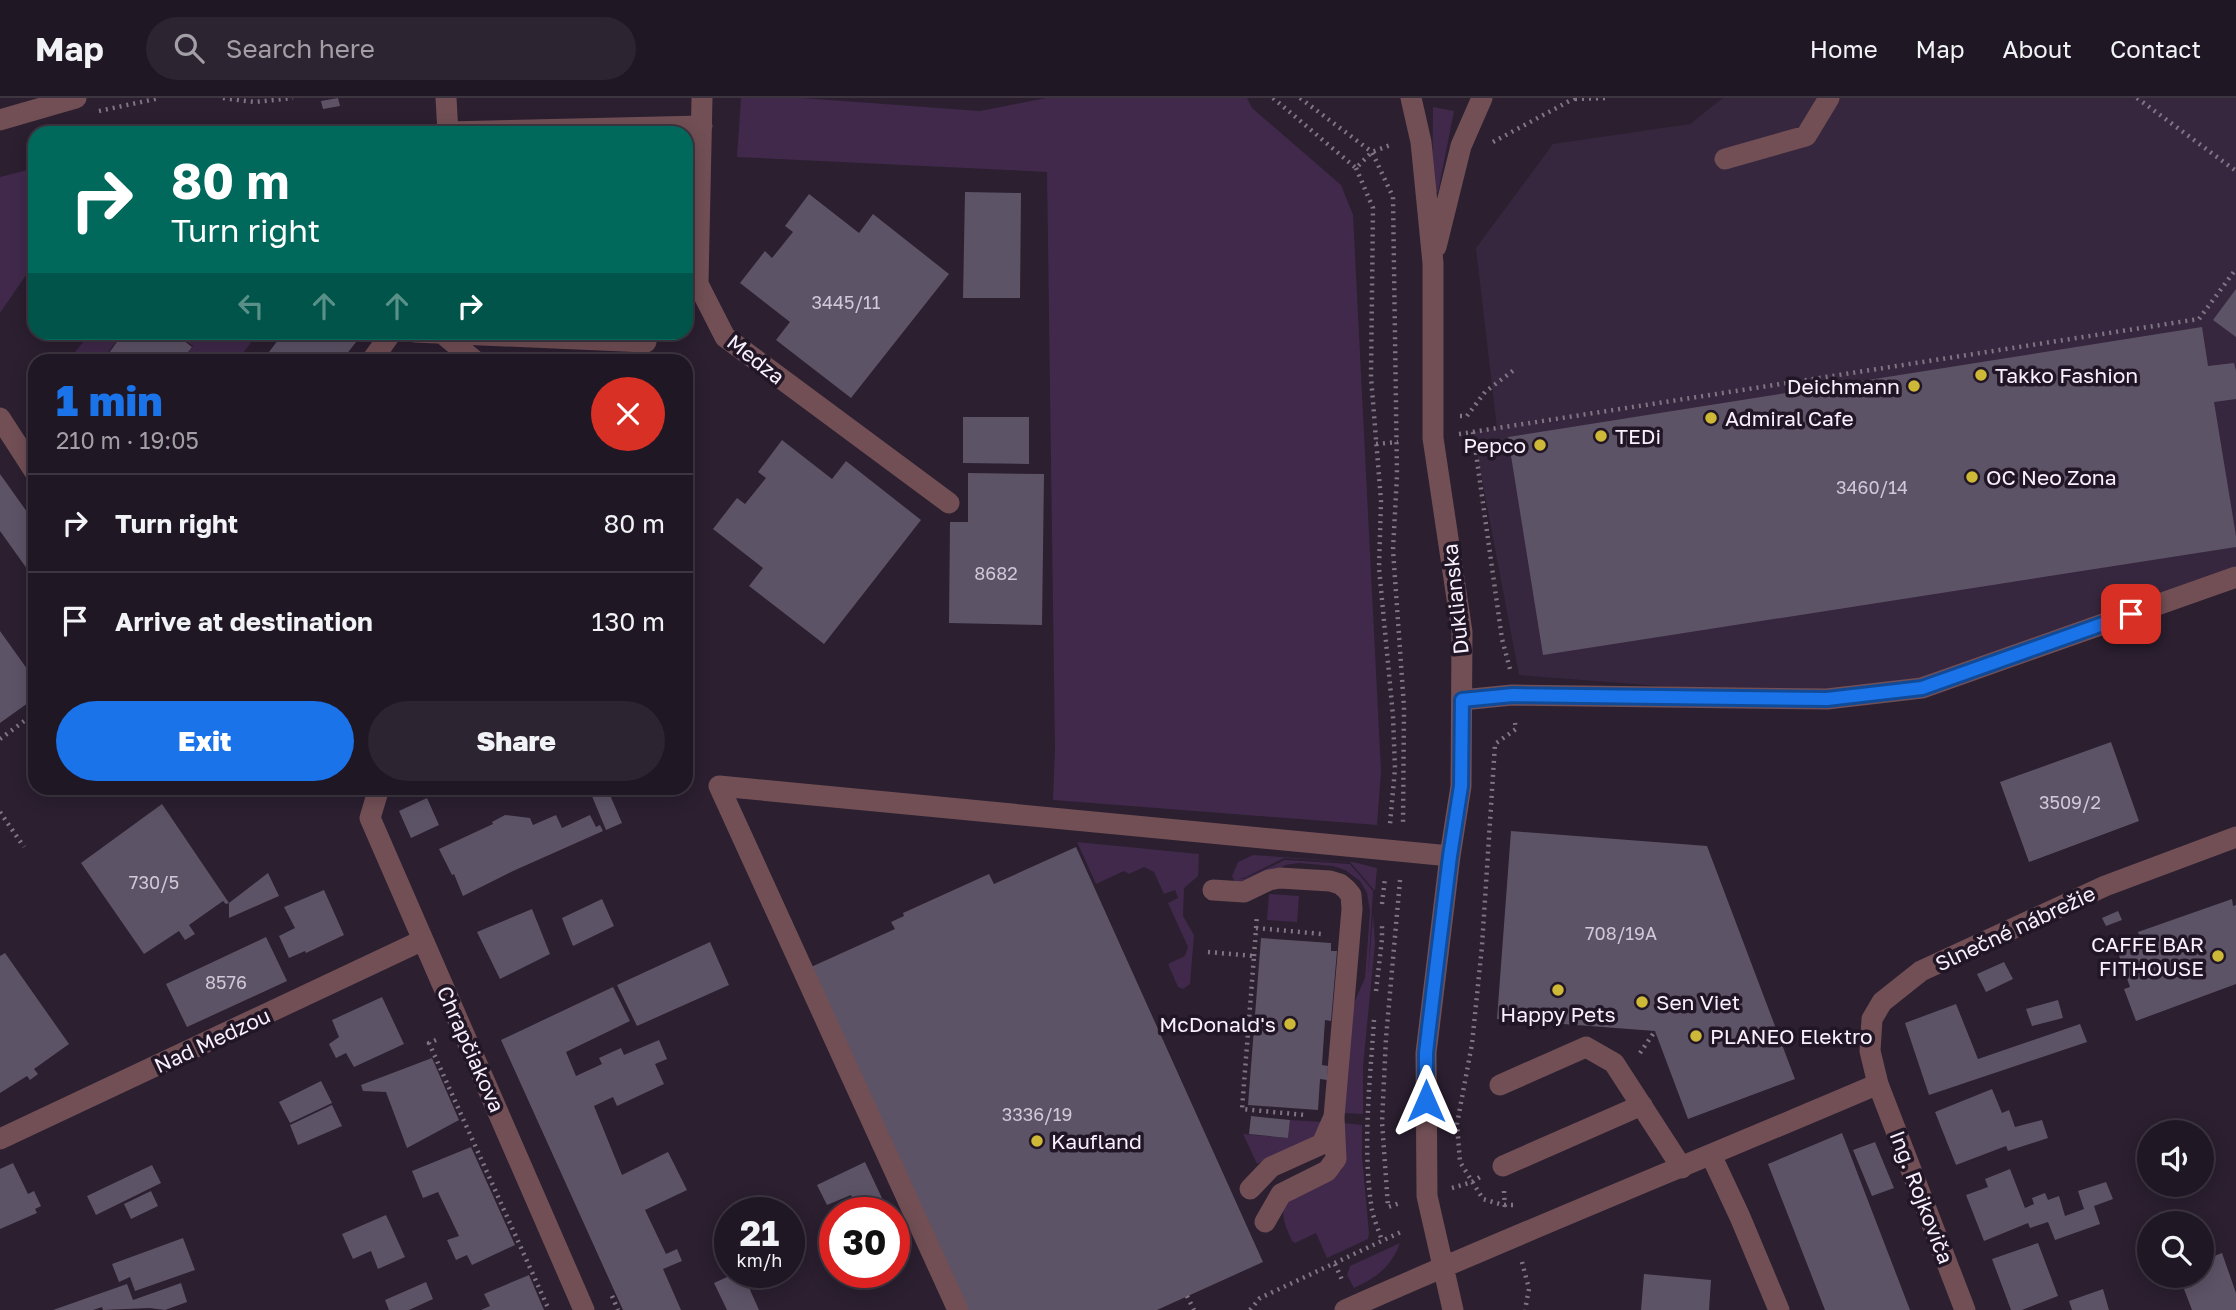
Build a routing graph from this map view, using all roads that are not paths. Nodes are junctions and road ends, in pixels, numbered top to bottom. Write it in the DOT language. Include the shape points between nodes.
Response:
graph roads {
  1 [pos="76,98"];
  2 [pos="446,98"];
  3 [pos="702,98"];
  4 [pos="1411,98"];
  5 [pos="1482,98"];
  6 [pos="1829,98"];
  7 [pos="0,120"];
  8 [pos="448,126"];
  9 [pos="693,126"];
  10 [pos="702,126"];
  11 [pos="1725,159"];
  12 [pos="1433,263"];
  13 [pos="450,340"];
  14 [pos="595,340"];
  15 [pos="646,342"];
  16 [pos="467,354"];
  17 [pos="0,418"];
  18 [pos="28,461"];
  19 [pos="949,503"];
  20 [pos="2236,577"];
  21 [pos="1462,700"];
  22 [pos="377,795"];
  23 [pos="2236,837"];
  24 [pos="1450,856"];
  25 [pos="1213,890"];
  26 [pos="423,940"];
  27 [pos="1878,1084"];
  28 [pos="1500,1085"];
  29 [pos="1642,1105"];
  30 [pos="1334,1117"];
  31 [pos="0,1139"];
  32 [pos="1711,1155"];
  33 [pos="1503,1166"];
  34 [pos="1682,1168"];
  35 [pos="1250,1189"];
  36 [pos="1265,1223"];
  37 [pos="1442,1266"];
  38 [pos="584,1310"];
  39 [pos="958,1310"];
  40 [pos="1345,1310"];
  41 [pos="1453,1310"];
  42 [pos="1779,1310"];
  43 [pos="1965,1310"];
  1 -- 7 [label="street"];
  2 -- 8 [label="street"];
  3 -- 10 [label="street, Medza"];
  4 -- 12 [label="street" via="1421,142"];
  5 -- 12 [label="street" via="1461,146"];
  6 -- 11 [label="street" via="1806,136"];
  9 -- 10 [label="street"];
  10 -- 19 [label="street, Medza" via="698,284 724,337"];
  12 -- 21 [label="street, Duklianska" via="1433,438 1462,632"];
  13 -- 16 [label="street"];
  14 -- 15 [label="street"];
  17 -- 18 [label="street"];
  20 -- 21 [label="street" via="1922,688 1827,699 1513,695"];
  21 -- 24 [label="street, Duklianska" via="1461,786"];
  22 -- 26 [label="street, Chrapčiakova" via="370,818"];
  23 -- 27 [label="street, Slnečné nábrežie" via="2105,886 1921,971 1882,1002 1872,1019 1870,1051"];
  24 -- 37 [label="street, Duklianska" via="1426,1053 1427,1196"];
  24 -- 39 [label="street" via="719,786"];
  25 -- 30 [label="street" via="1244,892 1280,878 1330,881 1351,895"];
  26 -- 31 [label="street, Nad Medzou"];
  26 -- 38 [label="street, Chrapčiakova"];
  27 -- 32 [label="street"];
  27 -- 43 [label="street, Ing. Rojkoviča"];
  28 -- 29 [label="street" via="1586,1047 1614,1063"];
  29 -- 33 [label="street"];
  29 -- 34 [label="street"];
  30 -- 35 [label="street" via="1322,1144 1270,1167"];
  30 -- 36 [label="street" via="1336,1159 1332,1166 1281,1194"];
  32 -- 34 [label="street"];
  32 -- 42 [label="street"];
  34 -- 37 [label="street"];
  37 -- 40 [label="street"];
  37 -- 41 [label="street, Duklianska"];
}
